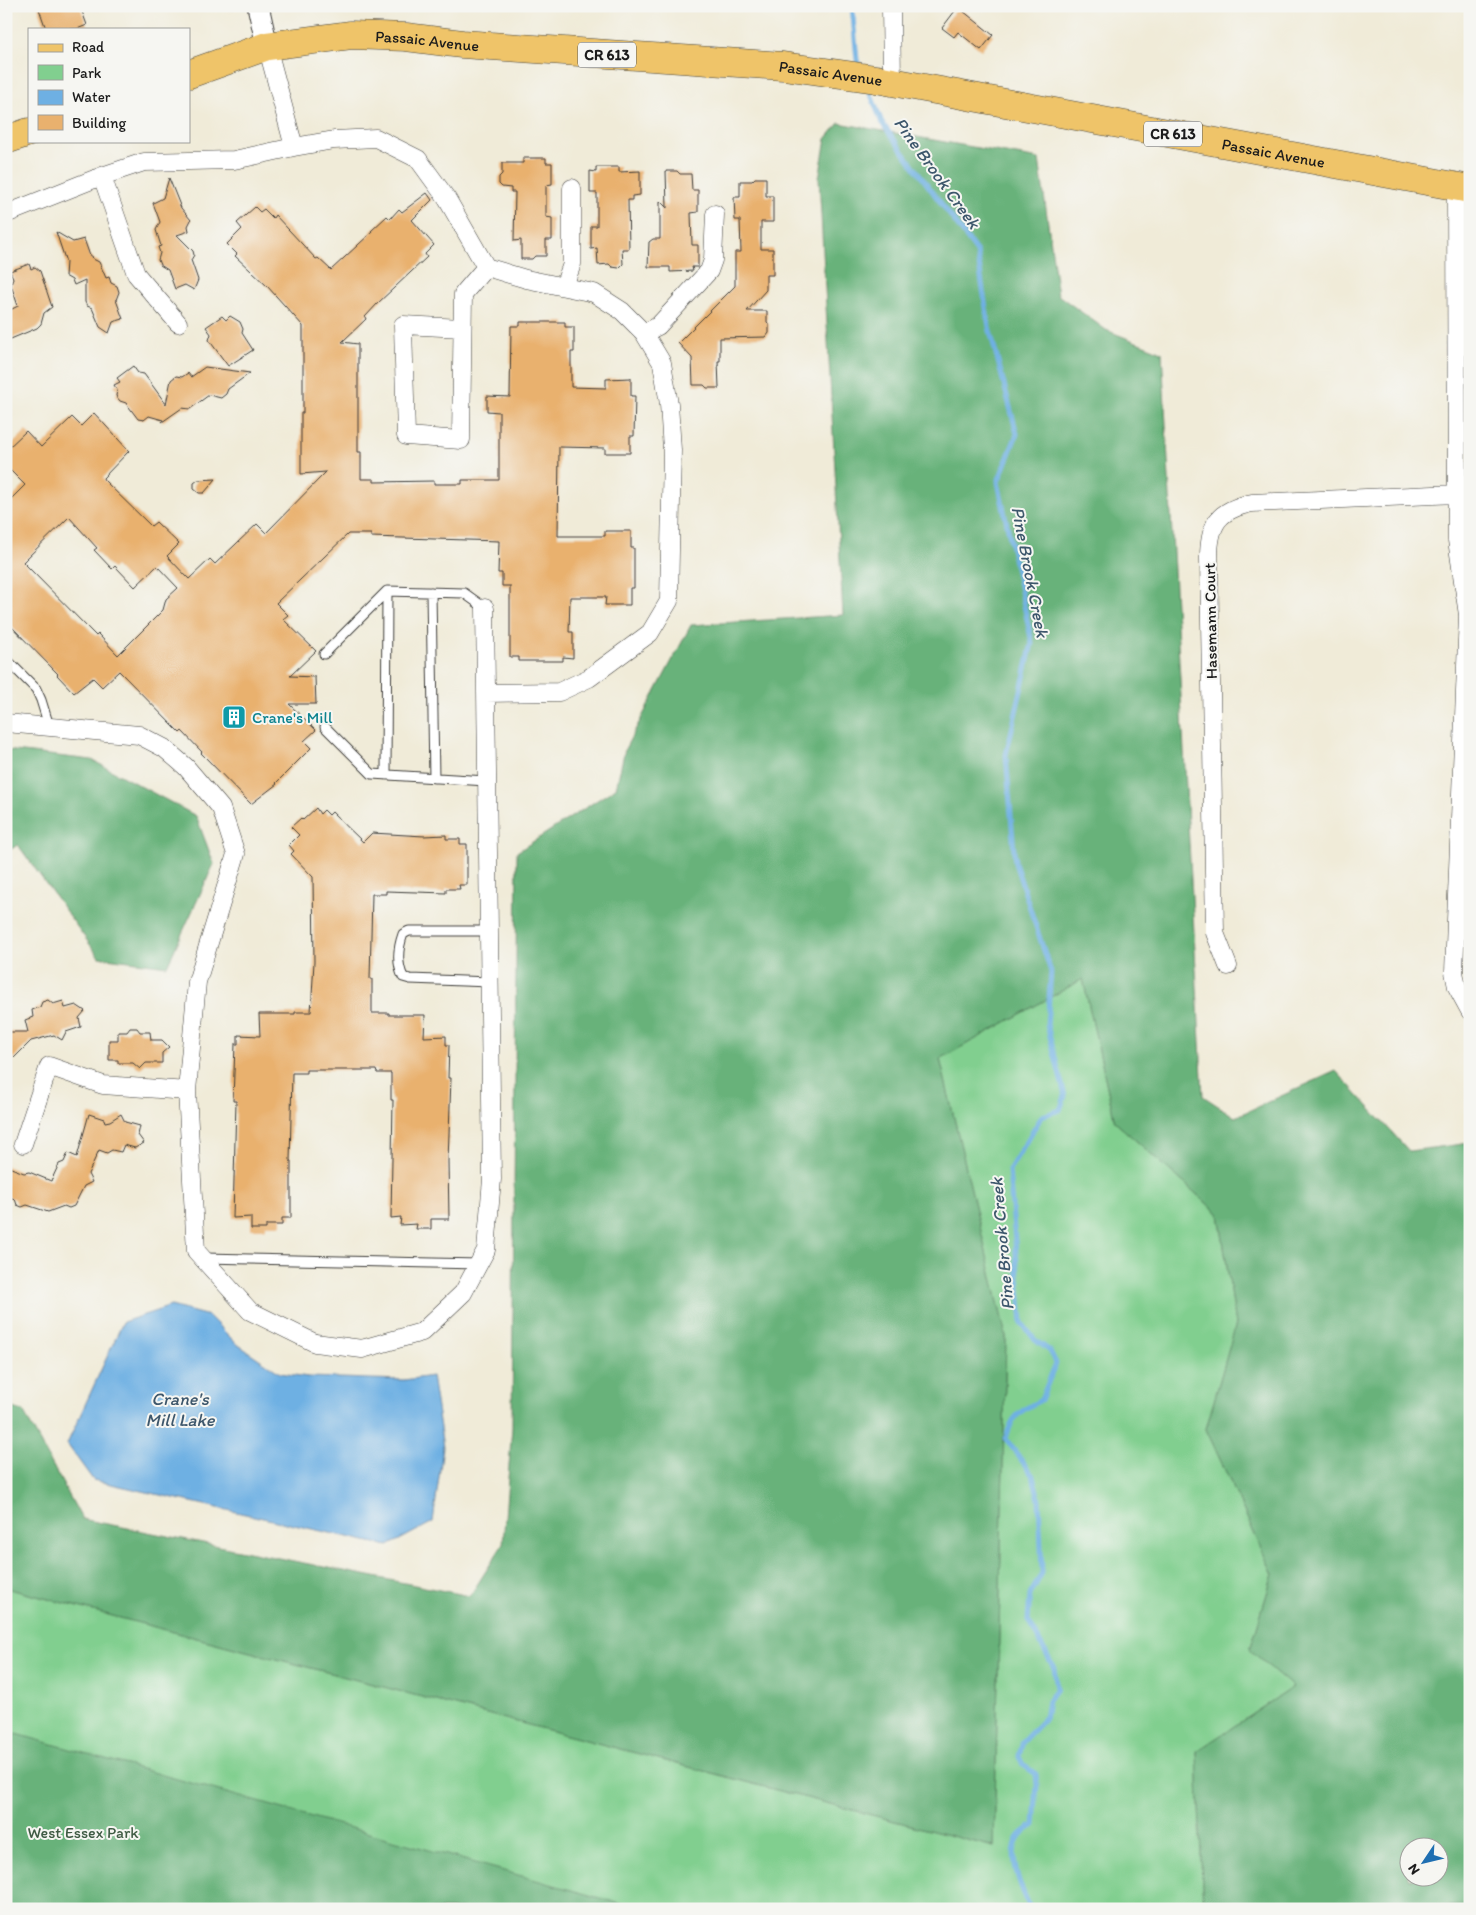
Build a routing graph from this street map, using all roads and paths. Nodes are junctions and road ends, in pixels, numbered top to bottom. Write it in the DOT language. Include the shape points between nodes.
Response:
graph roads {
  1 [pos="258,6"];
  2 [pos="891,6"];
  3 [pos="268,46"];
  4 [pos="190,74"];
  5 [pos="884,81"];
  6 [pos="28,132"];
  7 [pos="6,140"];
  8 [pos="294,147"];
  9 [pos="102,176"];
  10 [pos="572,188"];
  11 [pos="1463,188"];
  12 [pos="6,214"];
  13 [pos="715,214"];
  14 [pos="486,267"];
  15 [pos="564,286"];
  16 [pos="178,324"];
  17 [pos="462,328"];
  18 [pos="644,332"];
  19 [pos="1456,494"];
  20 [pos="387,591"];
  21 [pos="431,592"];
  22 [pos="485,608"];
  23 [pos="324,654"];
  24 [pos="6,659"];
  25 [pos="486,692"];
  26 [pos="6,723"];
  27 [pos="49,726"];
  28 [pos="325,726"];
  29 [pos="386,775"];
  30 [pos="434,778"];
  31 [pos="487,781"];
  32 [pos="489,931"];
  33 [pos="1228,966"];
  34 [pos="490,982"];
  35 [pos="1470,1011"];
  36 [pos="187,1091"];
  37 [pos="23,1144"];
  38 [pos="203,1258"];
  39 [pos="479,1264"];
  1 -- 3 [label="street"];
  2 -- 5 [label="street"];
  3 -- 4 [label="main road, Passaic Avenue / CR 613"];
  3 -- 5 [label="main road, Passaic Avenue / CR 613" via="352,35 406,37 481,46 783,66"];
  3 -- 8 [label="street"];
  5 -- 11 [label="main road, Passaic Avenue / CR 613"];
  6 -- 7 [label="main road"];
  8 -- 9 [label="street" via="234,160 144,162"];
  8 -- 14 [label="street" via="334,140 376,138 418,159 447,199"];
  9 -- 12 [label="street"];
  9 -- 16 [label="street" via="136,274"];
  10 -- 15 [label="street" via="572,264"];
  11 -- 19 [label="street"];
  13 -- 18 [label="street" via="714,260 709,271 658,326"];
  14 -- 15 [label="street"];
  14 -- 17 [label="street" via="463,294"];
  15 -- 18 [label="street" via="594,293 622,311"];
  17 -- 17 [label="street" via="461,440 406,436 403,325"];
  18 -- 25 [label="street" via="662,363 669,404 672,450 669,601 650,633 589,678 559,692"];
  19 -- 33 [label="street, Hasemann Court" via="1252,502 1226,511 1212,529 1209,558 1215,933"];
  19 -- 35 [label="street" via="1457,540 1468,615 1454,972 1457,987"];
  20 -- 21 [label="lane"];
  20 -- 23 [label="lane"];
  20 -- 29 [label="lane"];
  21 -- 22 [label="lane" via="464,593"];
  21 -- 30 [label="lane"];
  22 -- 25 [label="street"];
  24 -- 27 [label="lane" via="36,689"];
  25 -- 31 [label="street"];
  26 -- 27 [label="street"];
  27 -- 36 [label="street" via="139,735 164,748 186,767 221,808 236,854 197,982"];
  28 -- 29 [label="lane" via="372,774"];
  29 -- 30 [label="lane"];
  30 -- 31 [label="lane"];
  31 -- 32 [label="street"];
  32 -- 34 [label="street"];
  32 -- 34 [label="lane" via="409,931 403,934 400,942 399,968 404,977 410,979"];
  34 -- 39 [label="street" via="492,1179 486,1250"];
  36 -- 37 [label="street" via="103,1085 49,1066"];
  36 -- 38 [label="street" via="196,1251"];
  38 -- 39 [label="lane"];
  38 -- 39 [label="street" via="250,1311 316,1343 362,1350 422,1332 463,1293"];
}
